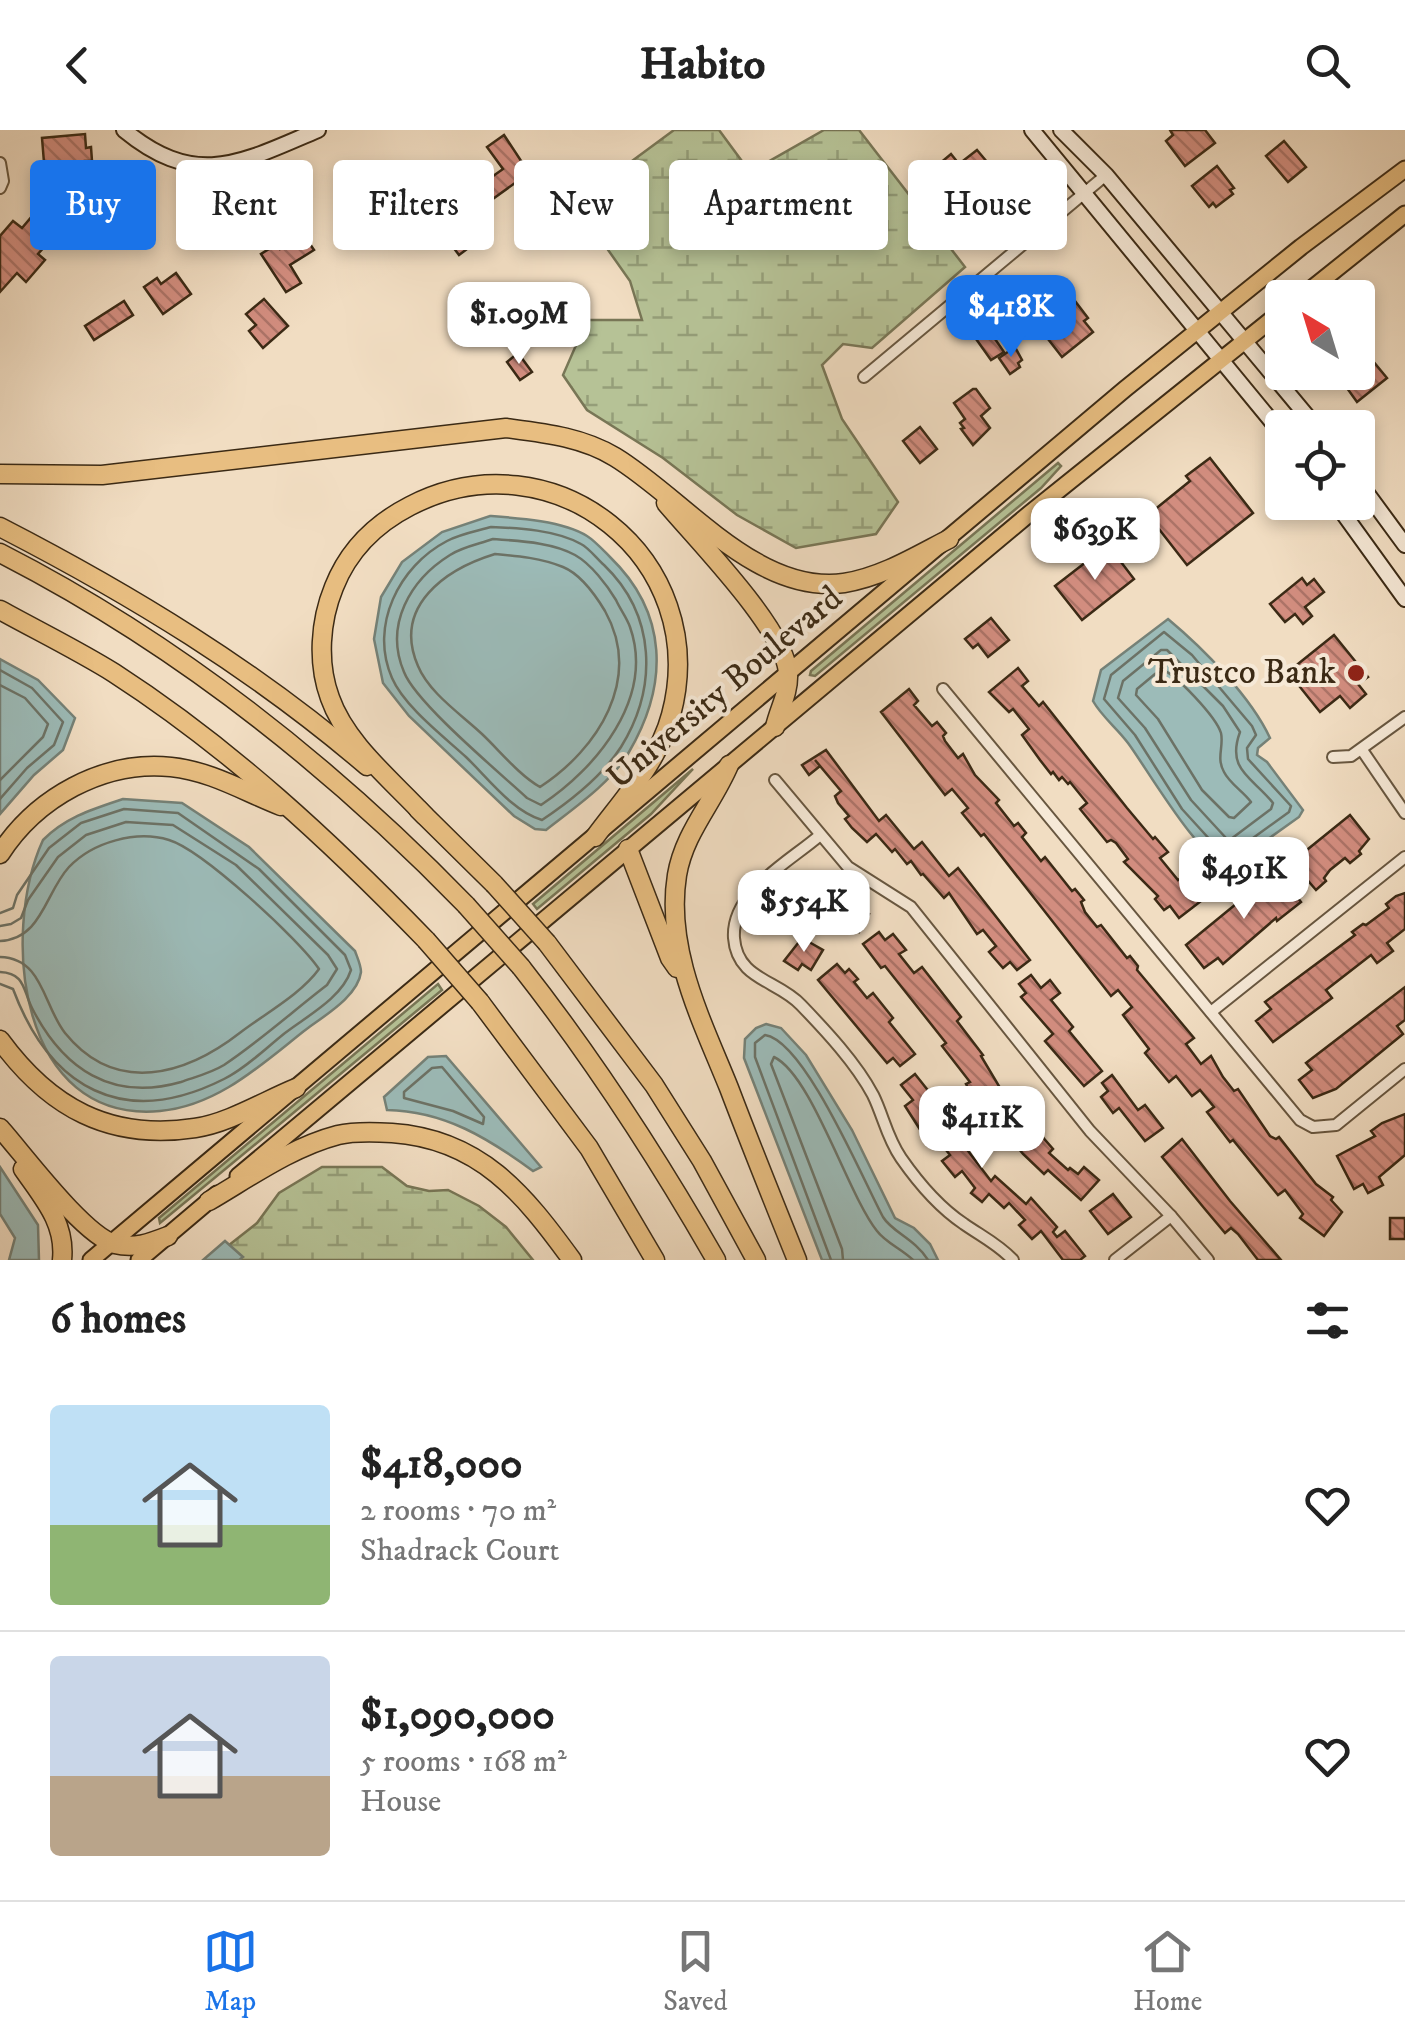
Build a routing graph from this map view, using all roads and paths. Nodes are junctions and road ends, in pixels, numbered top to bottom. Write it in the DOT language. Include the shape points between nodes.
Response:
graph roads {
  1 [pos="124,130"];
  2 [pos="318,130"];
  3 [pos="1032,130"];
  4 [pos="1061,130"];
  5 [pos="0,163"];
  6 [pos="1405,169"];
  7 [pos="1106,175"];
  8 [pos="0,188"];
  9 [pos="1083,194"];
  10 [pos="1405,214"];
  11 [pos="1322,280"];
  12 [pos="1222,310"];
  13 [pos="1265,325"];
  14 [pos="1197,330"];
  15 [pos="1246,340"];
  16 [pos="1222,360"];
  17 [pos="864,376"];
  18 [pos="1302,410"];
  19 [pos="1265,413"];
  20 [pos="0,474"];
  21 [pos="650,483"];
  22 [pos="1375,504"];
  23 [pos="1348,520"];
  24 [pos="0,528"];
  25 [pos="949,538"];
  26 [pos="1405,546"];
  27 [pos="0,553"];
  28 [pos="1405,599"];
  29 [pos="0,610"];
  30 [pos="788,674"];
  31 [pos="944,688"];
  32 [pos="1405,716"];
  33 [pos="775,727"];
  34 [pos="1362,750"];
  35 [pos="1332,757"];
  36 [pos="729,765"];
  37 [pos="776,780"];
  38 [pos="297,812"];
  39 [pos="1405,813"];
  40 [pos="426,816"];
  41 [pos="819,836"];
  42 [pos="595,837"];
  43 [pos="628,849"];
  44 [pos="0,854"];
  45 [pos="1405,856"];
  46 [pos="686,980"];
  47 [pos="1211,1012"];
  48 [pos="0,1040"];
  49 [pos="1405,1069"];
  50 [pos="296,1088"];
  51 [pos="0,1132"];
  52 [pos="209,1201"];
  53 [pos="1171,1216"];
  54 [pos="168,1236"];
  55 [pos="111,1244"];
  56 [pos="62,1260"];
  57 [pos="91,1260"];
  58 [pos="139,1260"];
  59 [pos="572,1260"];
  60 [pos="655,1260"];
  61 [pos="716,1260"];
  62 [pos="756,1260"];
  63 [pos="796,1260"];
  64 [pos="1013,1260"];
  65 [pos="1115,1260"];
  66 [pos="1208,1260"];
  1 -- 2 [label="main road" via="169,160 200,166 257,156"];
  3 -- 9 [label="main road"];
  4 -- 7 [label="main road"];
  5 -- 8 [label="street"];
  6 -- 12 [label="main road, University Boulevard"];
  7 -- 9 [label="street"];
  7 -- 12 [label="main road"];
  9 -- 14 [label="main road"];
  9 -- 17 [label="street"];
  10 -- 11 [label="main road"];
  12 -- 14 [label="main road, University Boulevard"];
  12 -- 15 [label="main road"];
  13 -- 15 [label="main road, University Boulevard"];
  14 -- 16 [label="main road"];
  14 -- 25 [label="main road, University Boulevard"];
  15 -- 16 [label="main road, University Boulevard"];
  15 -- 18 [label="main road"];
  16 -- 19 [label="main road"];
  16 -- 33 [label="main road, University Boulevard"];
  20 -- 21 [label="highway" via="102,475 506,428 568,437 614,457"];
  21 -- 25 [label="highway" via="762,566 815,584 871,576"];
  21 -- 30 [label="highway" via="770,628"];
  22 -- 26 [label="main road"];
  23 -- 28 [label="main road"];
  24 -- 40 [label="highway" via="146,606 242,668"];
  25 -- 30 [label="main road, University Boulevard"];
  27 -- 61 [label="highway, bridge" via="123,623 217,687 355,798 466,905 576,1036"];
  29 -- 38 [label="highway" via="157,702"];
  30 -- 33 [label="highway"];
  30 -- 42 [label="main road, University Boulevard"];
  31 -- 47 [label="street"];
  32 -- 34 [label="street"];
  33 -- 36 [label="main road, University Boulevard"];
  34 -- 35 [label="street"];
  34 -- 39 [label="street"];
  36 -- 43 [label="main road, University Boulevard"];
  36 -- 46 [label="highway" via="693,828 677,875 675,925"];
  37 -- 41 [label="street"];
  38 -- 44 [label="highway" via="215,777 135,766 64,792 40,808"];
  38 -- 60 [label="highway, bridge" via="480,1002 590,1148"];
  40 -- 42 [label="highway" via="350,733 330,698 321,641 328,602 341,568 391,516 465,487 532,486 600,514 626,536 662,588 672,622 678,659 671,718 656,754"];
  40 -- 62 [label="highway, bridge" via="547,943 654,1085"];
  41 -- 53 [label="street" via="848,868 911,907 1090,1131"];
  41 -- 64 [label="street" via="746,897 736,916 738,955 749,972 798,1001 861,1076 901,1158 945,1210"];
  42 -- 50 [label="main road, University Boulevard"];
  43 -- 46 [label="highway" via="670,958"];
  43 -- 52 [label="main road, University Boulevard"];
  45 -- 47 [label="street"];
  46 -- 63 [label="highway"];
  47 -- 49 [label="street" via="1300,1120 1313,1127 1336,1125"];
  48 -- 50 [label="highway" via="24,1074 68,1108 149,1131 197,1128"];
  50 -- 55 [label="main road, University Boulevard"];
  51 -- 55 [label="highway"];
  51 -- 56 [label="highway" via="52,1210 63,1238"];
  52 -- 54 [label="main road, University Boulevard"];
  52 -- 59 [label="highway" via="284,1157 340,1134 415,1134 460,1148 503,1177"];
  53 -- 65 [label="street"];
  53 -- 66 [label="street"];
  54 -- 55 [label="highway" via="143,1246"];
  54 -- 58 [label="main road, University Boulevard"];
  55 -- 57 [label="main road, University Boulevard"];
}
